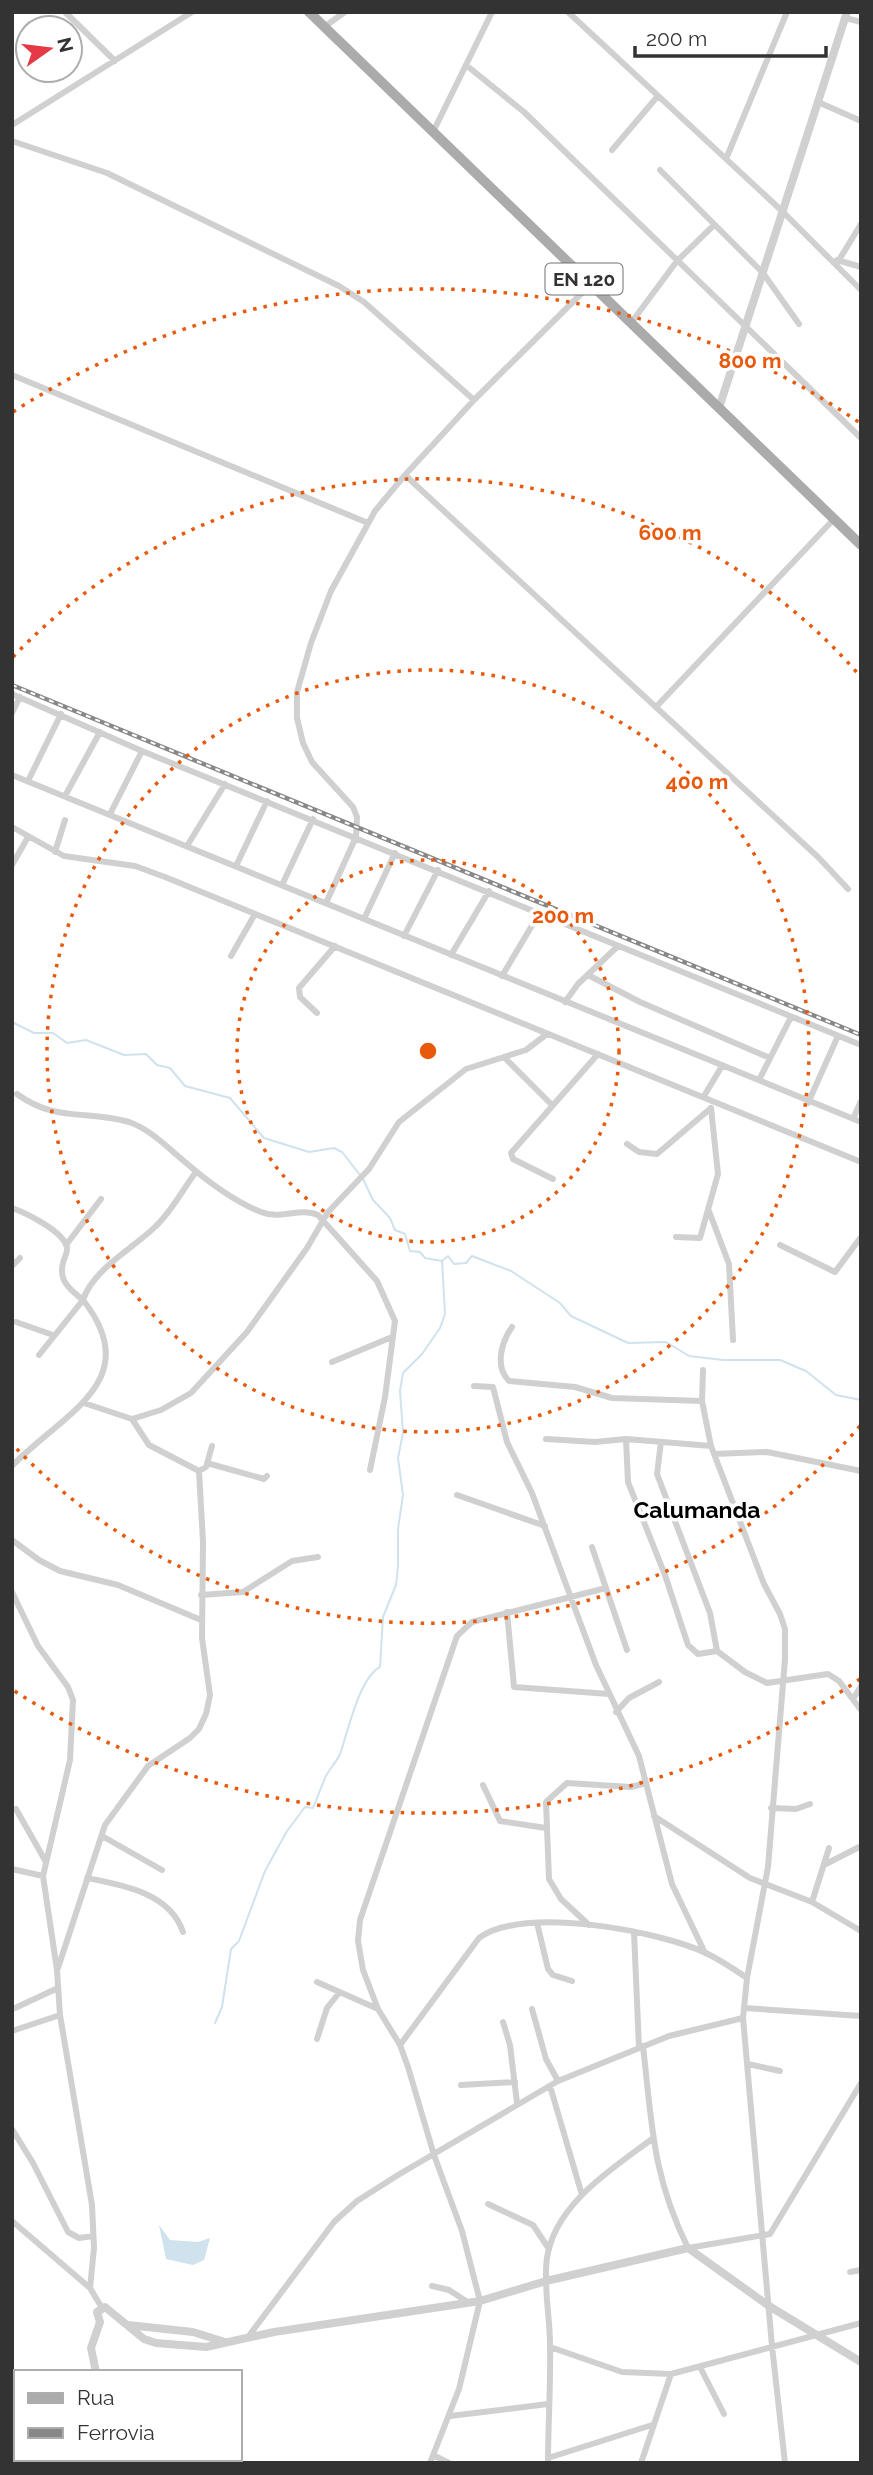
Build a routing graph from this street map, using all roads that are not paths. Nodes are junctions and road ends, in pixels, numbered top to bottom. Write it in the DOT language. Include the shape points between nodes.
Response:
graph roads {
  1 [pos="65,12"];
  2 [pos="192,12"];
  3 [pos="309,12"];
  4 [pos="345,12"];
  5 [pos="492,12"];
  6 [pos="568,12"];
  7 [pos="787,12"];
  8 [pos="846,15"];
  9 [pos="861,22"];
  10 [pos="324,27"];
  11 [pos="116,61"];
  12 [pos="466,65"];
  13 [pos="657,97"];
  14 [pos="818,102"];
  15 [pos="861,121"];
  16 [pos="12,125"];
  17 [pos="433,132"];
  18 [pos="12,141"];
  19 [pos="612,150"];
  20 [pos="726,159"];
  21 [pos="660,170"];
  22 [pos="782,211"];
  23 [pos="861,224"];
  24 [pos="714,225"];
  25 [pos="825,256"];
  26 [pos="839,260"];
  27 [pos="677,261"];
  28 [pos="861,267"];
  29 [pos="764,273"];
  30 [pos="590,285"];
  31 [pos="861,290"];
  32 [pos="631,323"];
  33 [pos="799,324"];
  34 [pos="745,326"];
  35 [pos="12,375"];
  36 [pos="474,400"];
  37 [pos="719,408"];
  38 [pos="861,438"];
  39 [pos="405,475"];
  40 [pos="834,519"];
  41 [pos="368,523"];
  42 [pos="861,529"];
  43 [pos="857,541"];
  44 [pos="12,694"];
  45 [pos="20,697"];
  46 [pos="656,707"];
  47 [pos="12,713"];
  48 [pos="61,714"];
  49 [pos="100,732"];
  50 [pos="142,751"];
  51 [pos="12,775"];
  52 [pos="29,781"];
  53 [pos="225,784"];
  54 [pos="65,796"];
  55 [pos="267,801"];
  56 [pos="110,814"];
  57 [pos="313,819"];
  58 [pos="65,820"];
  59 [pos="12,827"];
  60 [pos="28,836"];
  61 [pos="356,837"];
  62 [pos="187,846"];
  63 [pos="55,852"];
  64 [pos="395,853"];
  65 [pos="12,865"];
  66 [pos="236,866"];
  67 [pos="438,870"];
  68 [pos="282,885"];
  69 [pos="848,889"];
  70 [pos="489,891"];
  71 [pos="326,903"];
  72 [pos="540,912"];
  73 [pos="255,914"];
  74 [pos="364,919"];
  75 [pos="404,936"];
  76 [pos="335,946"];
  77 [pos="618,946"];
  78 [pos="451,955"];
  79 [pos="231,956"];
  80 [pos="588,975"];
  81 [pos="502,976"];
  82 [pos="565,1002"];
  83 [pos="317,1013"];
  84 [pos="791,1017"];
  85 [pos="547,1034"];
  86 [pos="838,1036"];
  87 [pos="861,1045"];
  88 [pos="598,1054"];
  89 [pos="504,1057"];
  90 [pos="770,1058"];
  91 [pos="722,1066"];
  92 [pos="759,1080"];
  93 [pos="17,1094"];
  94 [pos="705,1096"];
  95 [pos="861,1101"];
  96 [pos="718,1102"];
  97 [pos="808,1103"];
  98 [pos="552,1105"];
  99 [pos="711,1108"];
  100 [pos="853,1119"];
  101 [pos="861,1122"];
  102 [pos="627,1144"];
  103 [pos="861,1161"];
  104 [pos="196,1172"];
  105 [pos="554,1179"];
  106 [pos="101,1199"];
  107 [pos="12,1208"];
  108 [pos="709,1211"];
  109 [pos="322,1222"];
  110 [pos="676,1237"];
  111 [pos="861,1237"];
  112 [pos="66,1245"];
  113 [pos="780,1245"];
  114 [pos="20,1258"];
  115 [pos="12,1266"];
  116 [pos="83,1300"];
  117 [pos="16,1322"];
  118 [pos="512,1327"];
  119 [pos="53,1335"];
  120 [pos="392,1338"];
  121 [pos="733,1340"];
  122 [pos="38,1355"];
  123 [pos="332,1362"];
  124 [pos="704,1370"];
  125 [pos="509,1381"];
  126 [pos="474,1386"];
  127 [pos="494,1389"];
  128 [pos="702,1401"];
  129 [pos="84,1403"];
  130 [pos="132,1419"];
  131 [pos="546,1439"];
  132 [pos="626,1439"];
  133 [pos="661,1442"];
  134 [pos="212,1446"];
  135 [pos="711,1446"];
  136 [pos="714,1454"];
  137 [pos="207,1463"];
  138 [pos="12,1466"];
  139 [pos="370,1470"];
  140 [pos="200,1471"];
  141 [pos="861,1471"];
  142 [pos="267,1476"];
  143 [pos="457,1494"];
  144 [pos="545,1526"];
  145 [pos="12,1540"];
  146 [pos="592,1548"];
  147 [pos="317,1557"];
  148 [pos="607,1588"];
  149 [pos="12,1592"];
  150 [pos="201,1595"];
  151 [pos="570,1597"];
  152 [pos="507,1612"];
  153 [pos="201,1620"];
  154 [pos="627,1650"];
  155 [pos="717,1651"];
  156 [pos="659,1682"];
  157 [pos="783,1682"];
  158 [pos="861,1686"];
  159 [pos="609,1694"];
  160 [pos="853,1699"];
  161 [pos="861,1710"];
  162 [pos="616,1712"];
  163 [pos="646,1783"];
  164 [pos="483,1785"];
  165 [pos="810,1804"];
  166 [pos="771,1808"];
  167 [pos="16,1809"];
  168 [pos="654,1816"];
  169 [pos="546,1828"];
  170 [pos="102,1836"];
  171 [pos="861,1846"];
  172 [pos="829,1848"];
  173 [pos="47,1863"];
  174 [pos="824,1865"];
  175 [pos="12,1869"];
  176 [pos="162,1870"];
  177 [pos="43,1876"];
  178 [pos="88,1878"];
  179 [pos="765,1884"];
  180 [pos="812,1902"];
  181 [pos="537,1923"];
  182 [pos="589,1925"];
  183 [pos="861,1931"];
  184 [pos="183,1932"];
  185 [pos="634,1932"];
  186 [pos="705,1953"];
  187 [pos="57,1970"];
  188 [pos="747,1979"];
  189 [pos="572,1981"];
  190 [pos="317,1982"];
  191 [pos="58,1988"];
  192 [pos="339,1993"];
  193 [pos="15,2008"];
  194 [pos="744,2008"];
  195 [pos="378,2009"];
  196 [pos="532,2009"];
  197 [pos="60,2015"];
  198 [pos="861,2016"];
  199 [pos="743,2018"];
  200 [pos="503,2022"];
  201 [pos="12,2031"];
  202 [pos="317,2039"];
  203 [pos="400,2045"];
  204 [pos="641,2047"];
  205 [pos="748,2064"];
  206 [pos="780,2071"];
  207 [pos="558,2081"];
  208 [pos="515,2082"];
  209 [pos="861,2083"];
  210 [pos="461,2085"];
  211 [pos="550,2086"];
  212 [pos="517,2103"];
  213 [pos="12,2130"];
  214 [pos="652,2139"];
  215 [pos="434,2155"];
  216 [pos="582,2195"];
  217 [pos="488,2204"];
  218 [pos="12,2221"];
  219 [pos="15,2229"];
  220 [pos="93,2236"];
  221 [pos="763,2237"];
  222 [pos="688,2248"];
  223 [pos="549,2249"];
  224 [pos="861,2270"];
  225 [pos="850,2272"];
  226 [pos="546,2281"];
  227 [pos="432,2286"];
  228 [pos="90,2288"];
  229 [pos="480,2301"];
  230 [pos="469,2303"];
  231 [pos="769,2306"];
  232 [pos="102,2308"];
  233 [pos="112,2315"];
  234 [pos="100,2322"];
  235 [pos="861,2323"];
  236 [pos="128,2325"];
  237 [pos="816,2334"];
  238 [pos="248,2337"];
  239 [pos="225,2342"];
  240 [pos="772,2346"];
  241 [pos="550,2347"];
  242 [pos="861,2362"];
  243 [pos="700,2367"];
  244 [pos="96,2370"];
  245 [pos="671,2374"];
  246 [pos="548,2404"];
  247 [pos="724,2414"];
  248 [pos="450,2416"];
  249 [pos="652,2425"];
  250 [pos="432,2459"];
  251 [pos="548,2460"];
  252 [pos="449,2463"];
  253 [pos="641,2463"];
  254 [pos="785,2463"];
  1 -- 11 [label="street"];
  2 -- 11 [label="street"];
  3 -- 10 [label="main road, EN 120"];
  4 -- 10 [label="street"];
  5 -- 12 [label="street"];
  6 -- 13 [label="street"];
  7 -- 20 [label="street"];
  8 -- 9 [label="street"];
  8 -- 14 [label="street"];
  10 -- 17 [label="main road, EN 120"];
  11 -- 16 [label="street"];
  12 -- 17 [label="street"];
  12 -- 27 [label="street" via="524,112"];
  13 -- 19 [label="street"];
  13 -- 20 [label="street"];
  14 -- 15 [label="street"];
  14 -- 22 [label="street"];
  17 -- 30 [label="main road, EN 120"];
  18 -- 36 [label="street" via="107,173 339,286 364,302"];
  20 -- 22 [label="street"];
  21 -- 24 [label="street"];
  22 -- 25 [label="street"];
  22 -- 29 [label="street"];
  23 -- 26 [label="street"];
  24 -- 27 [label="street"];
  24 -- 29 [label="street"];
  25 -- 26 [label="street"];
  25 -- 31 [label="street"];
  26 -- 28 [label="street"];
  27 -- 32 [label="street"];
  27 -- 34 [label="street"];
  29 -- 33 [label="street"];
  29 -- 34 [label="street"];
  30 -- 32 [label="main road, EN 120"];
  30 -- 36 [label="street"];
  32 -- 37 [label="main road, EN 120"];
  34 -- 37 [label="street"];
  34 -- 38 [label="street"];
  35 -- 41 [label="street"];
  36 -- 39 [label="street"];
  37 -- 40 [label="main road, EN 120"];
  39 -- 41 [label="street"];
  39 -- 46 [label="street"];
  40 -- 43 [label="main road, EN 120"];
  40 -- 46 [label="street"];
  41 -- 61 [label="street" via="331,591 297,692 303,743 312,762 353,807"];
  42 -- 43 [label="street"];
  44 -- 45 [label="street"];
  45 -- 47 [label="street"];
  45 -- 48 [label="street"];
  46 -- 69 [label="street"];
  48 -- 49 [label="street"];
  48 -- 52 [label="street"];
  49 -- 50 [label="street"];
  49 -- 54 [label="street"];
  50 -- 53 [label="street"];
  50 -- 56 [label="street"];
  51 -- 52 [label="street"];
  52 -- 54 [label="street"];
  53 -- 55 [label="street"];
  53 -- 62 [label="street"];
  54 -- 56 [label="street"];
  55 -- 57 [label="street"];
  55 -- 66 [label="street"];
  56 -- 62 [label="street"];
  57 -- 61 [label="street"];
  57 -- 68 [label="street"];
  58 -- 63 [label="street"];
  59 -- 60 [label="street"];
  60 -- 63 [label="street"];
  60 -- 65 [label="street"];
  61 -- 64 [label="street"];
  61 -- 71 [label="street"];
  62 -- 66 [label="street"];
  63 -- 73 [label="street" via="135,866"];
  64 -- 67 [label="street"];
  64 -- 74 [label="street"];
  66 -- 68 [label="street"];
  67 -- 70 [label="street"];
  67 -- 75 [label="street"];
  68 -- 71 [label="street"];
  70 -- 72 [label="street"];
  70 -- 78 [label="street"];
  71 -- 74 [label="street"];
  72 -- 77 [label="street"];
  72 -- 81 [label="street"];
  73 -- 76 [label="street"];
  73 -- 79 [label="street"];
  74 -- 75 [label="street"];
  75 -- 78 [label="street"];
  76 -- 83 [label="street" via="299,988 300,997"];
  76 -- 85 [label="street"];
  77 -- 80 [label="street"];
  77 -- 84 [label="street"];
  78 -- 81 [label="street"];
  80 -- 82 [label="street"];
  80 -- 90 [label="street"];
  81 -- 82 [label="street"];
  82 -- 91 [label="street"];
  84 -- 86 [label="street"];
  84 -- 90 [label="street"];
  85 -- 88 [label="street"];
  85 -- 89 [label="street" via="526,1050"];
  86 -- 87 [label="street"];
  86 -- 97 [label="street"];
  88 -- 94 [label="street"];
  88 -- 98 [label="street"];
  89 -- 98 [label="street"];
  89 -- 109 [label="street" via="473,1065 415,1108"];
  90 -- 92 [label="street"];
  91 -- 92 [label="street"];
  91 -- 94 [label="street"];
  92 -- 97 [label="street"];
  93 -- 104 [label="street" via="48,1112 112,1119 142,1128"];
  94 -- 96 [label="street"];
  95 -- 100 [label="street"];
  96 -- 99 [label="street"];
  96 -- 103 [label="street"];
  97 -- 100 [label="street"];
  98 -- 105 [label="street" via="511,1157"];
  99 -- 102 [label="street" via="657,1154 639,1152"];
  99 -- 108 [label="street" via="719,1174"];
  100 -- 101 [label="street"];
  104 -- 109 [label="street" via="261,1212 284,1216 310,1212"];
  104 -- 116 [label="street" via="159,1224 96,1278"];
  106 -- 112 [label="street"];
  107 -- 112 [label="street" via="33,1217"];
  108 -- 110 [label="street" via="700,1238"];
  108 -- 121 [label="street" via="729,1264"];
  109 -- 120 [label="street" via="377,1281 395,1321"];
  109 -- 130 [label="street" via="268,1304 215,1371 176,1404"];
  111 -- 113 [label="street" via="835,1272"];
  112 -- 116 [label="street" via="61,1272 64,1282"];
  114 -- 115 [label="street"];
  116 -- 119 [label="street"];
  116 -- 129 [label="street" via="106,1343 107,1368"];
  117 -- 119 [label="street"];
  118 -- 125 [label="street" via="501,1350"];
  119 -- 122 [label="street"];
  120 -- 123 [label="street"];
  120 -- 139 [label="street"];
  124 -- 128 [label="street"];
  125 -- 127 [label="street"];
  125 -- 128 [label="street" via="575,1387 612,1398"];
  126 -- 127 [label="street"];
  127 -- 144 [label="street" via="507,1442"];
  128 -- 135 [label="street"];
  129 -- 130 [label="street"];
  129 -- 138 [label="street"];
  130 -- 140 [label="street" via="149,1445"];
  131 -- 132 [label="street"];
  132 -- 133 [label="street"];
  132 -- 155 [label="street" via="628,1482 688,1646 698,1654"];
  133 -- 135 [label="street"];
  133 -- 155 [label="street" via="657,1474 710,1613"];
  134 -- 137 [label="street"];
  135 -- 136 [label="street"];
  136 -- 141 [label="street" via="767,1452"];
  136 -- 157 [label="street" via="785,1629"];
  137 -- 140 [label="street"];
  137 -- 142 [label="street" via="264,1479"];
  140 -- 150 [label="street"];
  143 -- 144 [label="street"];
  144 -- 151 [label="street"];
  145 -- 153 [label="street" via="60,1571 118,1585"];
  146 -- 148 [label="street"];
  147 -- 150 [label="street" via="292,1561 243,1592"];
  148 -- 151 [label="street"];
  148 -- 154 [label="street"];
  149 -- 173 [label="street" via="38,1646 73,1700 70,1760"];
  150 -- 153 [label="street"];
  151 -- 152 [label="street"];
  151 -- 159 [label="street"];
  152 -- 159 [label="street" via="514,1687"];
  152 -- 195 [label="street" via="472,1622 457,1636 366,1895 358,1941"];
  153 -- 170 [label="street" via="210,1695 199,1730 148,1766 120,1801"];
  155 -- 157 [label="street" via="758,1680"];
  156 -- 162 [label="street" via="629,1698"];
  157 -- 160 [label="street" via="828,1674"];
  157 -- 166 [label="street"];
  158 -- 160 [label="street"];
  159 -- 162 [label="street"];
  160 -- 161 [label="street"];
  162 -- 163 [label="street" via="639,1756"];
  163 -- 168 [label="street"];
  163 -- 169 [label="street" via="631,1787 567,1783 547,1802"];
  164 -- 169 [label="street" via="500,1821"];
  165 -- 166 [label="street" via="796,1809"];
  166 -- 179 [label="street"];
  167 -- 173 [label="street"];
  168 -- 179 [label="street"];
  168 -- 186 [label="street" via="672,1884"];
  169 -- 182 [label="street" via="547,1868 553,1889"];
  170 -- 176 [label="street"];
  170 -- 178 [label="street"];
  171 -- 174 [label="street"];
  172 -- 174 [label="street"];
  173 -- 177 [label="street"];
  174 -- 180 [label="street"];
  175 -- 177 [label="street"];
  177 -- 187 [label="street"];
  178 -- 184 [label="street" via="128,1886 158,1900"];
  178 -- 187 [label="street"];
  179 -- 180 [label="street"];
  179 -- 188 [label="street"];
  180 -- 183 [label="street"];
  181 -- 182 [label="street"];
  181 -- 189 [label="street" via="548,1969"];
  181 -- 203 [label="street" via="494,1930 479,1938"];
  182 -- 185 [label="street"];
  185 -- 186 [label="street"];
  185 -- 204 [label="street"];
  186 -- 188 [label="street"];
  187 -- 191 [label="street"];
  188 -- 194 [label="street"];
  190 -- 192 [label="street"];
  191 -- 193 [label="street"];
  191 -- 197 [label="street"];
  192 -- 195 [label="street"];
  192 -- 202 [label="street" via="327,2008"];
  194 -- 198 [label="street"];
  194 -- 199 [label="street"];
  195 -- 203 [label="street"];
  196 -- 207 [label="street" via="545,2059"];
  197 -- 201 [label="street"];
  197 -- 220 [label="street" via="88,2178"];
  199 -- 204 [label="street"];
  199 -- 205 [label="street"];
  200 -- 208 [label="street"];
  203 -- 215 [label="street"];
  204 -- 207 [label="street"];
  204 -- 214 [label="street"];
  205 -- 206 [label="street"];
  205 -- 221 [label="street"];
  207 -- 211 [label="street"];
  208 -- 210 [label="street"];
  208 -- 212 [label="street"];
  209 -- 221 [label="street" via="776,2228"];
  211 -- 212 [label="street"];
  211 -- 216 [label="street"];
  212 -- 215 [label="street"];
  213 -- 220 [label="street" via="68,2232 79,2238"];
  214 -- 216 [label="street"];
  214 -- 222 [label="street" via="668,2207"];
  215 -- 229 [label="street" via="462,2231"];
  215 -- 238 [label="street" via="356,2202 334,2222"];
  216 -- 223 [label="street"];
  217 -- 223 [label="street" via="533,2225"];
  218 -- 219 [label="street"];
  219 -- 228 [label="street"];
  220 -- 228 [label="street"];
  221 -- 222 [label="street"];
  221 -- 231 [label="street"];
  222 -- 226 [label="street"];
  222 -- 231 [label="street"];
  223 -- 226 [label="street"];
  224 -- 225 [label="street"];
  226 -- 229 [label="street"];
  226 -- 241 [label="street"];
  227 -- 230 [label="street"];
  228 -- 232 [label="street"];
  229 -- 230 [label="street"];
  229 -- 248 [label="street"];
  230 -- 238 [label="street"];
  231 -- 237 [label="street"];
  231 -- 240 [label="street"];
  232 -- 233 [label="street"];
  232 -- 234 [label="street" via="96,2316"];
  233 -- 234 [label="street" via="109,2321"];
  233 -- 236 [label="street"];
  234 -- 244 [label="street" via="91,2348"];
  235 -- 237 [label="street"];
  236 -- 239 [label="street"];
  236 -- 239 [label="street" via="156,2343 191,2347"];
  237 -- 240 [label="street"];
  237 -- 242 [label="street"];
  238 -- 239 [label="street"];
  240 -- 243 [label="street"];
  240 -- 254 [label="street"];
  241 -- 245 [label="street" via="622,2372"];
  241 -- 246 [label="street"];
  243 -- 245 [label="street"];
  243 -- 247 [label="street"];
  245 -- 249 [label="street"];
  246 -- 248 [label="street"];
  246 -- 251 [label="street"];
  248 -- 250 [label="street"];
  249 -- 251 [label="street"];
  249 -- 253 [label="street"];
  250 -- 252 [label="street"];
}
